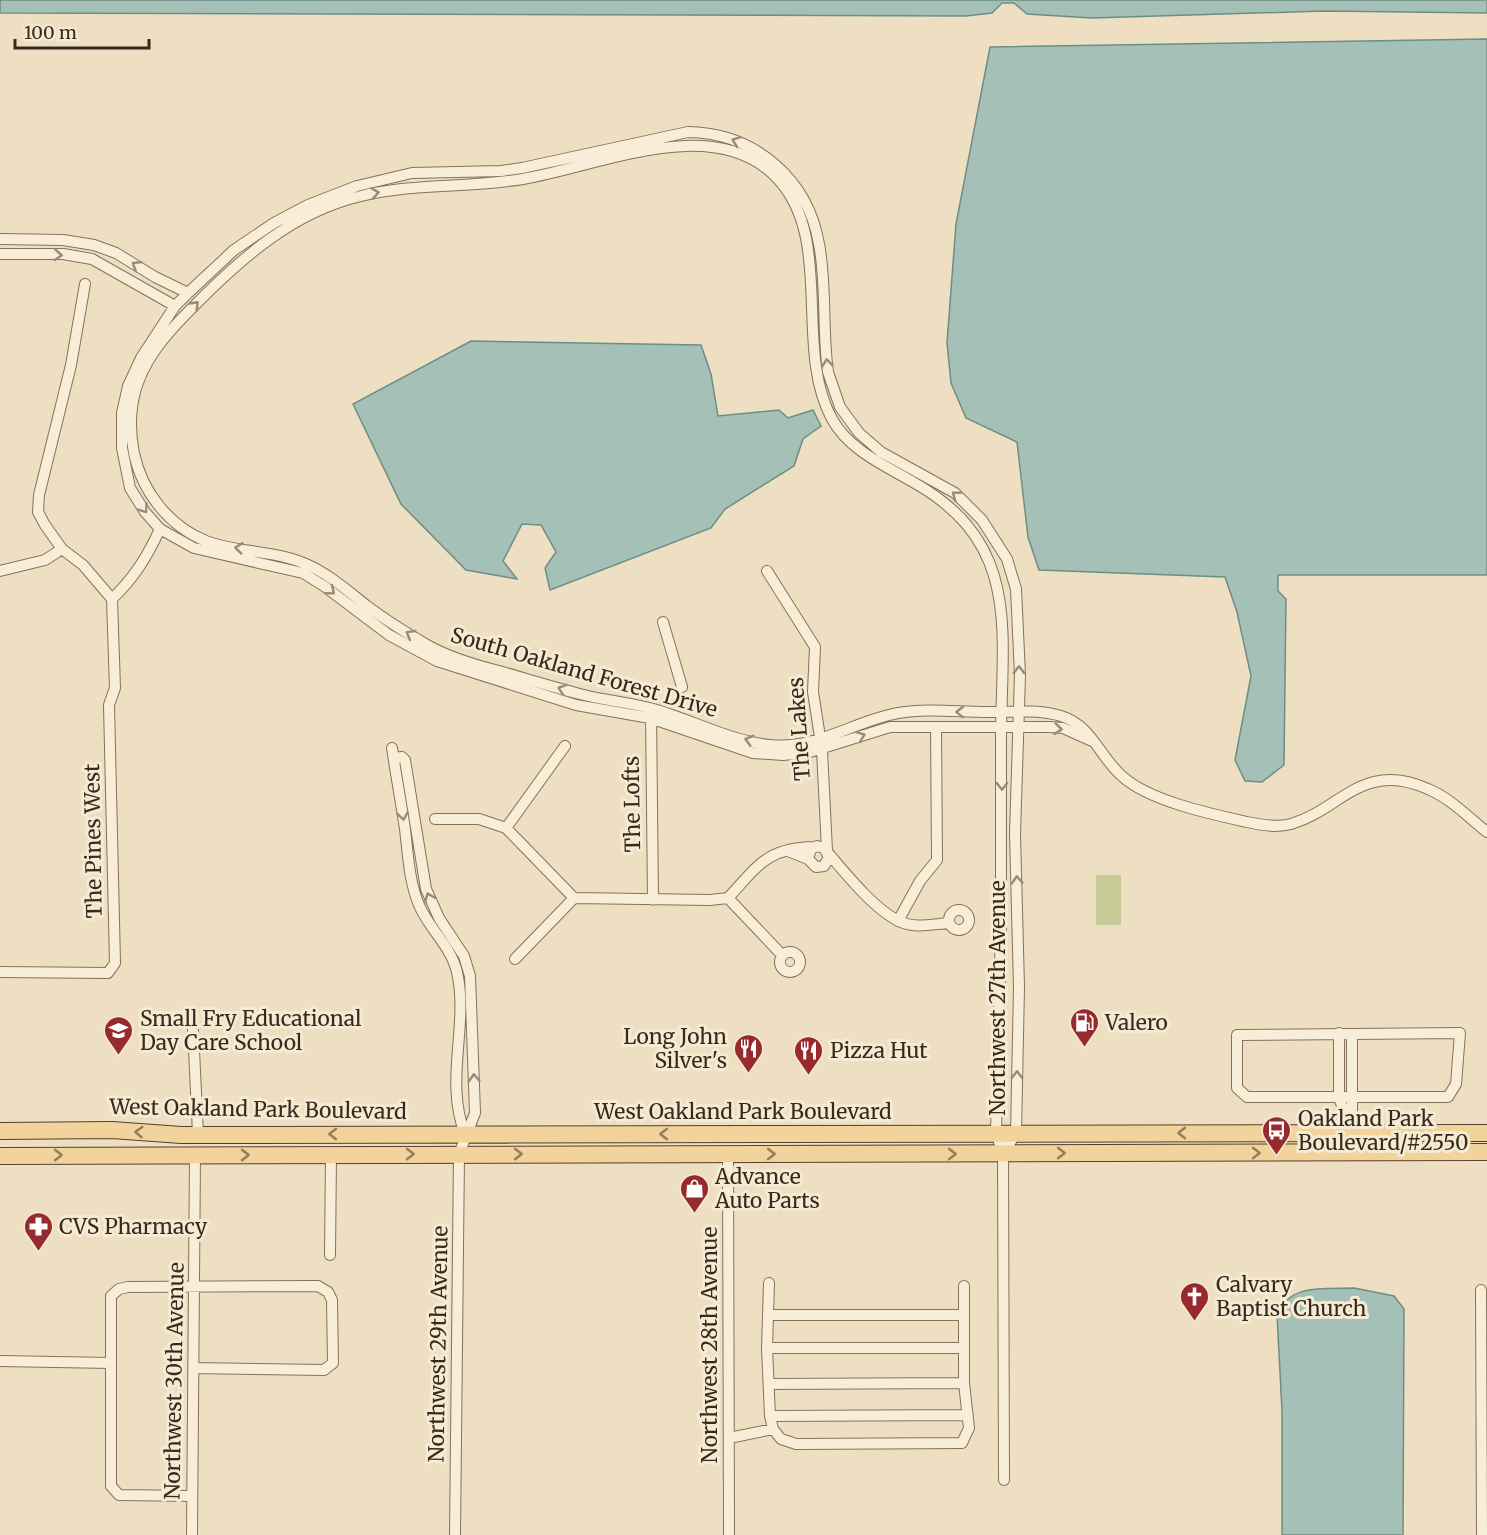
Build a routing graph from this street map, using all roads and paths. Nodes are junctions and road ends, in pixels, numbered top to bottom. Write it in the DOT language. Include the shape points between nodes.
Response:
graph roads {
  1 [pos="0,239"];
  2 [pos="0,254"];
  3 [pos="85,284"];
  4 [pos="188,292"];
  5 [pos="175,306"];
  6 [pos="160,529"];
  7 [pos="62,549"];
  8 [pos="0,571"];
  9 [pos="767,571"];
  10 [pos="112,599"];
  11 [pos="663,622"];
  12 [pos="428,651"];
  13 [pos="682,687"];
  14 [pos="1018,711"];
  15 [pos="1002,712"];
  16 [pos="651,713"];
  17 [pos="936,727"];
  18 [pos="1001,728"];
  19 [pos="1016,728"];
  20 [pos="1097,744"];
  21 [pos="821,745"];
  22 [pos="565,746"];
  23 [pos="435,819"];
  24 [pos="506,828"];
  25 [pos="1487,832"];
  26 [pos="782,851"];
  27 [pos="823,852"];
  28 [pos="808,859"];
  29 [pos="574,898"];
  30 [pos="728,898"];
  31 [pos="653,900"];
  32 [pos="898,921"];
  33 [pos="949,922"];
  34 [pos="453,938"];
  35 [pos="443,945"];
  36 [pos="782,955"];
  37 [pos="515,959"];
  38 [pos="468,964"];
  39 [pos="456,968"];
  40 [pos="0,972"];
  41 [pos="193,1029"];
  42 [pos="1339,1034"];
  43 [pos="1352,1034"];
  44 [pos="1352,1097"];
  45 [pos="1339,1098"];
  46 [pos="0,1131"];
  47 [pos="1487,1132"];
  48 [pos="996,1133"];
  49 [pos="1016,1133"];
  50 [pos="1346,1133"];
  51 [pos="1373,1133"];
  52 [pos="198,1134"];
  53 [pos="218,1134"];
  54 [pos="465,1134"];
  55 [pos="723,1134"];
  56 [pos="748,1134"];
  57 [pos="1487,1152"];
  58 [pos="692,1153"];
  59 [pos="1326,1153"];
  60 [pos="459,1154"];
  61 [pos="728,1154"];
  62 [pos="1003,1154"];
  63 [pos="1351,1154"];
  64 [pos="166,1155"];
  65 [pos="195,1155"];
  66 [pos="331,1155"];
  67 [pos="0,1156"];
  68 [pos="330,1255"];
  69 [pos="769,1283"];
  70 [pos="964,1286"];
  71 [pos="195,1287"];
  72 [pos="1481,1290"];
  73 [pos="768,1315"];
  74 [pos="963,1315"];
  75 [pos="766,1348"];
  76 [pos="963,1348"];
  77 [pos="0,1361"];
  78 [pos="111,1363"];
  79 [pos="194,1368"];
  80 [pos="964,1383"];
  81 [pos="769,1384"];
  82 [pos="968,1415"];
  83 [pos="770,1416"];
  84 [pos="773,1429"];
  85 [pos="729,1438"];
  86 [pos="1004,1480"];
  87 [pos="192,1496"];
  88 [pos="192,1535"];
  89 [pos="455,1535"];
  90 [pos="729,1535"];
  91 [pos="1482,1535"];
  4 -- 1 [label="street, one-way" via="94,245 63,240"];
  2 -- 5 [label="street, one-way" via="63,254 92,259"];
  3 -- 7 [label="street" via="71,365 39,495 38,512"];
  4 -- 5 [label="street, South Oakland Forest Drive"];
  14 -- 4 [label="street, Northwest 27th Avenue, one-way" via="1018,602 1007,559 991,531 964,501 875,447 846,418 828,372 815,225 802,195 783,171 745,144 688,132 512,170 412,173 367,183 308,205 274,223 234,250"];
  5 -- 6 [label="street, South Oakland Forest Drive, one-way" via="141,358 128,386 122,414 122,448 129,482 145,512"];
  6 -- 10 [label="street" via="148,556"];
  6 -- 12 [label="street, South Oakland Forest Drive, one-way" via="194,548 303,573 389,635"];
  7 -- 8 [label="street" via="45,560"];
  7 -- 10 [label="street" via="83,565"];
  9 -- 21 [label="street, The Lakes" via="815,647 813,692"];
  10 -- 40 [label="street, The Pines West" via="115,688 109,705 115,963 108,973"];
  11 -- 13 [label="street"];
  12 -- 15 [label="street, South Oakland Forest Drive, one-way" via="308,565 267,552 224,547 190,533 168,518 139,472 132,444 136,384 176,324 228,271 293,222 359,196 527,178 673,146 706,145 722,147 762,165 792,198 807,248 818,379 839,430 869,456 951,507 982,545 996,576 1002,612"];
  12 -- 16 [label="street, South Oakland Forest Drive" via="436,661 538,688 576,705"];
  14 -- 15 [label="street, South Oakland Forest Drive"];
  14 -- 19 [label="street, Northwest 27th Avenue"];
  14 -- 20 [label="street, South Oakland Forest Drive" via="1052,714 1077,723"];
  15 -- 18 [label="street, South Oakland Forest Drive"];
  15 -- 21 [label="street, South Oakland Forest Drive, one-way" via="905,712"];
  16 -- 21 [label="street, South Oakland Forest Drive" via="753,753 793,754"];
  16 -- 31 [label="street, The Lofts"];
  17 -- 18 [label="street, South Oakland Forest Drive"];
  21 -- 17 [label="street, South Oakland Forest Drive, one-way" via="883,728"];
  17 -- 32 [label="street" via="937,860 920,881"];
  18 -- 19 [label="street, South Oakland Forest Drive"];
  18 -- 48 [label="street, South Oakland Forest Drive, one-way"];
  19 -- 20 [label="street, South Oakland Forest Drive, one-way" via="1063,728"];
  49 -- 19 [label="street, Northwest 27th Avenue, one-way"];
  20 -- 25 [label="street, South Oakland Forest Drive" via="1114,769 1141,789 1248,822 1288,825 1362,785 1391,781 1434,791"];
  21 -- 27 [label="street, The Lakes"];
  22 -- 24 [label="street"];
  23 -- 24 [label="street" via="479,819"];
  24 -- 29 [label="street"];
  26 -- 27 [label="street"];
  26 -- 28 [label="street" via="794,851"];
  26 -- 30 [label="street" via="764,861"];
  27 -- 28 [label="street, The Lakes" via="809,852"];
  27 -- 28 [label="street" via="816,867"];
  27 -- 32 [label="street"];
  29 -- 31 [label="street"];
  29 -- 37 [label="street"];
  30 -- 31 [label="street"];
  30 -- 36 [label="street"];
  32 -- 33 [label="street" via="919,926"];
  34 -- 35 [label="street"];
  34 -- 35 [label="street, one-way" via="426,889 405,760 393,753 413,888"];
  34 -- 38 [label="street"];
  35 -- 39 [label="street"];
  38 -- 39 [label="street"];
  54 -- 38 [label="street, Northwest 29th Avenue, one-way" via="475,1113"];
  39 -- 54 [label="street" via="457,1112"];
  41 -- 52 [label="street"];
  42 -- 43 [label="street"];
  42 -- 45 [label="street"];
  42 -- 45 [label="street" via="1237,1035 1237,1088 1247,1097"];
  43 -- 44 [label="street"];
  43 -- 44 [label="street" via="1460,1034 1456,1084 1448,1097"];
  44 -- 45 [label="street"];
  44 -- 50 [label="street"];
  45 -- 50 [label="street"];
  52 -- 46 [label="main road, West Oakland Park Boulevard, one-way"];
  47 -- 51 [label="main road, West Oakland Park Boulevard"];
  48 -- 49 [label="main road, West Oakland Park Boulevard"];
  48 -- 56 [label="main road, West Oakland Park Boulevard"];
  48 -- 62 [label="street, South Oakland Forest Drive"];
  50 -- 49 [label="main road, West Oakland Park Boulevard, one-way"];
  49 -- 62 [label="street, Northwest 27th Avenue"];
  50 -- 51 [label="main road, West Oakland Park Boulevard"];
  50 -- 59 [label="main road" via="1342,1148"];
  51 -- 63 [label="main road" via="1359,1140"];
  52 -- 53 [label="main road, West Oakland Park Boulevard"];
  52 -- 64 [label="main road"];
  54 -- 53 [label="main road, West Oakland Park Boulevard, one-way"];
  53 -- 65 [label="main road"];
  55 -- 54 [label="main road, West Oakland Park Boulevard, one-way"];
  54 -- 60 [label="street, Northwest 29th Avenue"];
  55 -- 56 [label="main road, West Oakland Park Boulevard"];
  55 -- 58 [label="main road"];
  56 -- 61 [label="main road" via="736,1141"];
  57 -- 63 [label="main road, West Oakland Park Boulevard"];
  60 -- 58 [label="main road, West Oakland Park Boulevard, one-way"];
  58 -- 61 [label="main road, West Oakland Park Boulevard"];
  62 -- 59 [label="main road, West Oakland Park Boulevard, one-way"];
  59 -- 63 [label="main road, West Oakland Park Boulevard"];
  66 -- 60 [label="main road, West Oakland Park Boulevard, one-way"];
  60 -- 89 [label="street, Northwest 29th Avenue"];
  61 -- 62 [label="main road, West Oakland Park Boulevard, one-way"];
  61 -- 85 [label="street, Northwest 28th Avenue"];
  62 -- 86 [label="street"];
  64 -- 65 [label="main road, West Oakland Park Boulevard"];
  67 -- 64 [label="main road, West Oakland Park Boulevard, one-way"];
  65 -- 66 [label="main road, West Oakland Park Boulevard, one-way"];
  65 -- 71 [label="street, Northwest 30th Avenue"];
  66 -- 68 [label="street"];
  69 -- 73 [label="street"];
  70 -- 74 [label="street"];
  71 -- 78 [label="street" via="119,1289 111,1296"];
  71 -- 79 [label="street, Northwest 30th Avenue"];
  71 -- 79 [label="street" via="318,1286 332,1300 333,1363 324,1370"];
  72 -- 91 [label="street"];
  73 -- 74 [label="street"];
  73 -- 75 [label="street"];
  74 -- 76 [label="street"];
  75 -- 76 [label="street"];
  75 -- 81 [label="street"];
  76 -- 80 [label="street"];
  77 -- 78 [label="street"];
  78 -- 87 [label="street" via="111,1486 119,1495"];
  79 -- 87 [label="street, Northwest 30th Avenue"];
  80 -- 81 [label="street"];
  80 -- 82 [label="street"];
  81 -- 83 [label="street"];
  82 -- 83 [label="street"];
  82 -- 84 [label="street" via="969,1428 962,1443 796,1444 781,1439"];
  83 -- 84 [label="street"];
  84 -- 85 [label="street"];
  85 -- 90 [label="street, Northwest 28th Avenue"];
  87 -- 88 [label="street, Northwest 30th Avenue"];
}
